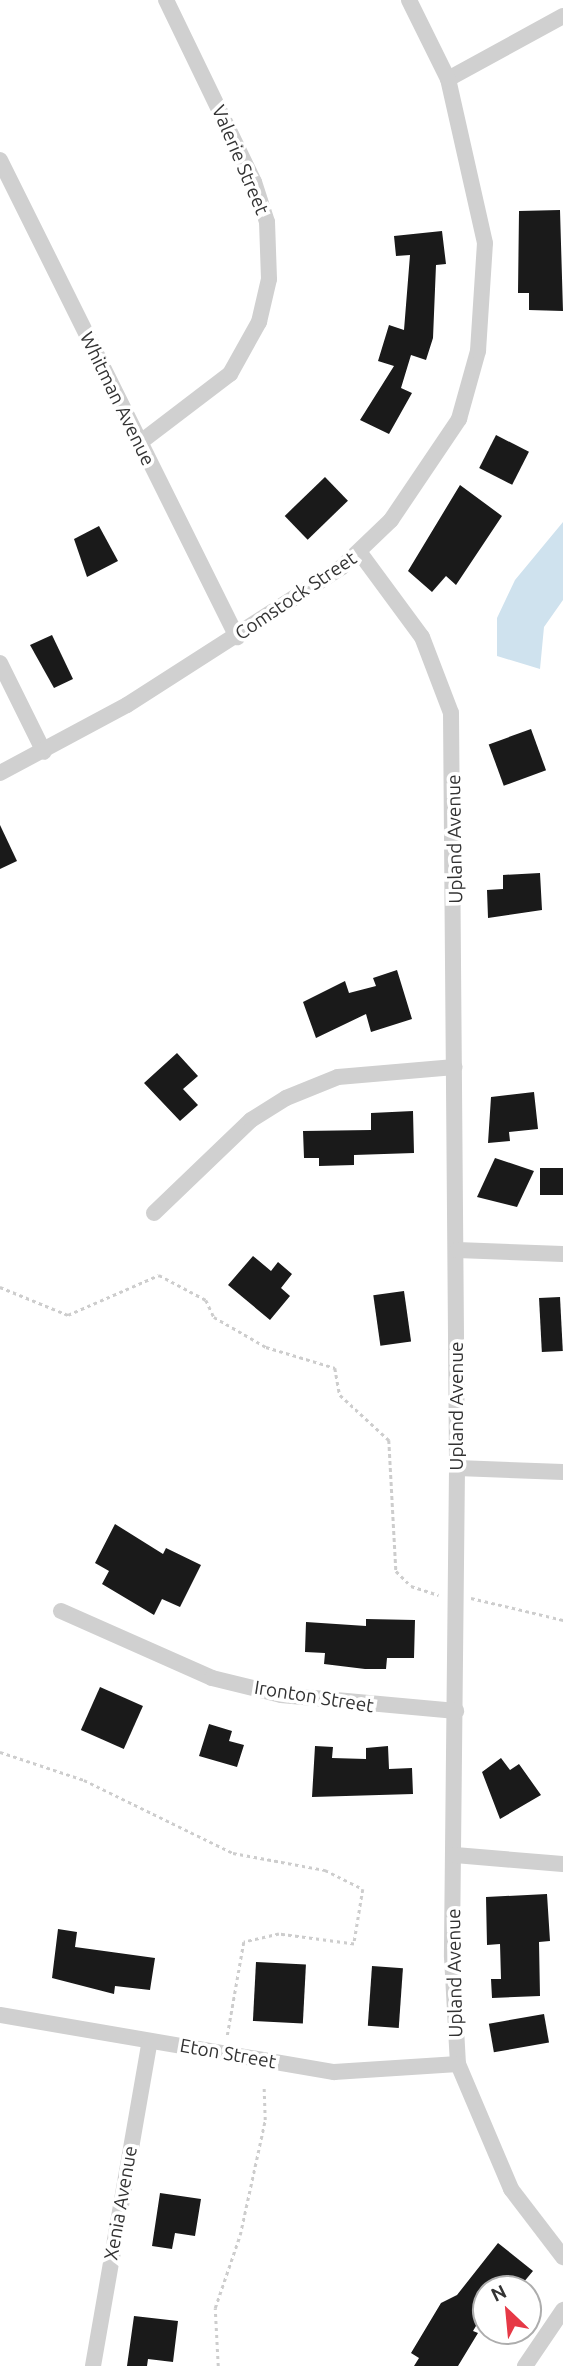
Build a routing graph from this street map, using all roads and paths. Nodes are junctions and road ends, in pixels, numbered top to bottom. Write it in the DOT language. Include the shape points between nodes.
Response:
graph roads {
  1 [pos="166,0"];
  2 [pos="409,0"];
  3 [pos="563,16"];
  4 [pos="448,79"];
  5 [pos="0,160"];
  6 [pos="138,444"];
  7 [pos="360,553"];
  8 [pos="237,637"];
  9 [pos="0,663"];
  10 [pos="44,752"];
  11 [pos="0,773"];
  12 [pos="455,1067"];
  13 [pos="154,1213"];
  14 [pos="457,1250"];
  15 [pos="563,1254"];
  16 [pos="0,1287"];
  17 [pos="457,1468"];
  18 [pos="563,1472"];
  19 [pos="447,1595"];
  20 [pos="61,1611"];
  21 [pos="563,1620"];
  22 [pos="456,1711"];
  23 [pos="0,1752"];
  24 [pos="455,1855"];
  25 [pos="563,1864"];
  26 [pos="0,2015"];
  27 [pos="149,2040"];
  28 [pos="226,2040"];
  29 [pos="458,2064"];
  30 [pos="264,2085"];
  31 [pos="563,2257"];
  32 [pos="563,2310"];
  33 [pos="93,2366"];
  34 [pos="218,2366"];
  35 [pos="524,2366"];
  1 -- 6 [label="street, Valerie Street" via="254,182 267,222 269,279 259,322 230,374"];
  2 -- 4 [label="street"];
  3 -- 4 [label="street"];
  4 -- 7 [label="street, Comstock Street" via="485,243 478,351 459,419 421,480"];
  5 -- 6 [label="street, Whitman Avenue"];
  6 -- 8 [label="street, Whitman Avenue"];
  7 -- 8 [label="street, Comstock Street"];
  7 -- 12 [label="street, Upland Avenue" via="422,638 452,713"];
  8 -- 10 [label="street, Comstock Street"];
  9 -- 10 [label="street"];
  10 -- 11 [label="street, Comstock Street"];
  12 -- 13 [label="street" via="351,1075 286,1098 251,1120"];
  12 -- 14 [label="street, Upland Avenue"];
  14 -- 15 [label="street"];
  14 -- 17 [label="street, Upland Avenue"];
  16 -- 19 [label="path" via="68,1315 134,1281 159,1275 206,1300 214,1317 266,1347 335,1368 340,1395 389,1440 396,1571 411,1586"];
  17 -- 18 [label="street"];
  17 -- 19 [label="street, Upland Avenue"];
  19 -- 21 [label="path"];
  19 -- 22 [label="street, Upland Avenue"];
  20 -- 22 [label="street, Ironton Street" via="212,1678 281,1695"];
  22 -- 24 [label="street, Upland Avenue"];
  23 -- 28 [label="path" via="84,1780 233,1853 326,1870 363,1889 355,1944 279,1934 244,1942"];
  24 -- 25 [label="street"];
  24 -- 29 [label="street, Upland Avenue"];
  26 -- 27 [label="street, Eton Street"];
  27 -- 29 [label="street, Eton Street" via="334,2072"];
  27 -- 33 [label="street, Xenia Avenue"];
  29 -- 31 [label="street, Upland Avenue" via="511,2189"];
  30 -- 34 [label="path" via="265,2120 240,2235 215,2308"];
  32 -- 35 [label="street"];
}
